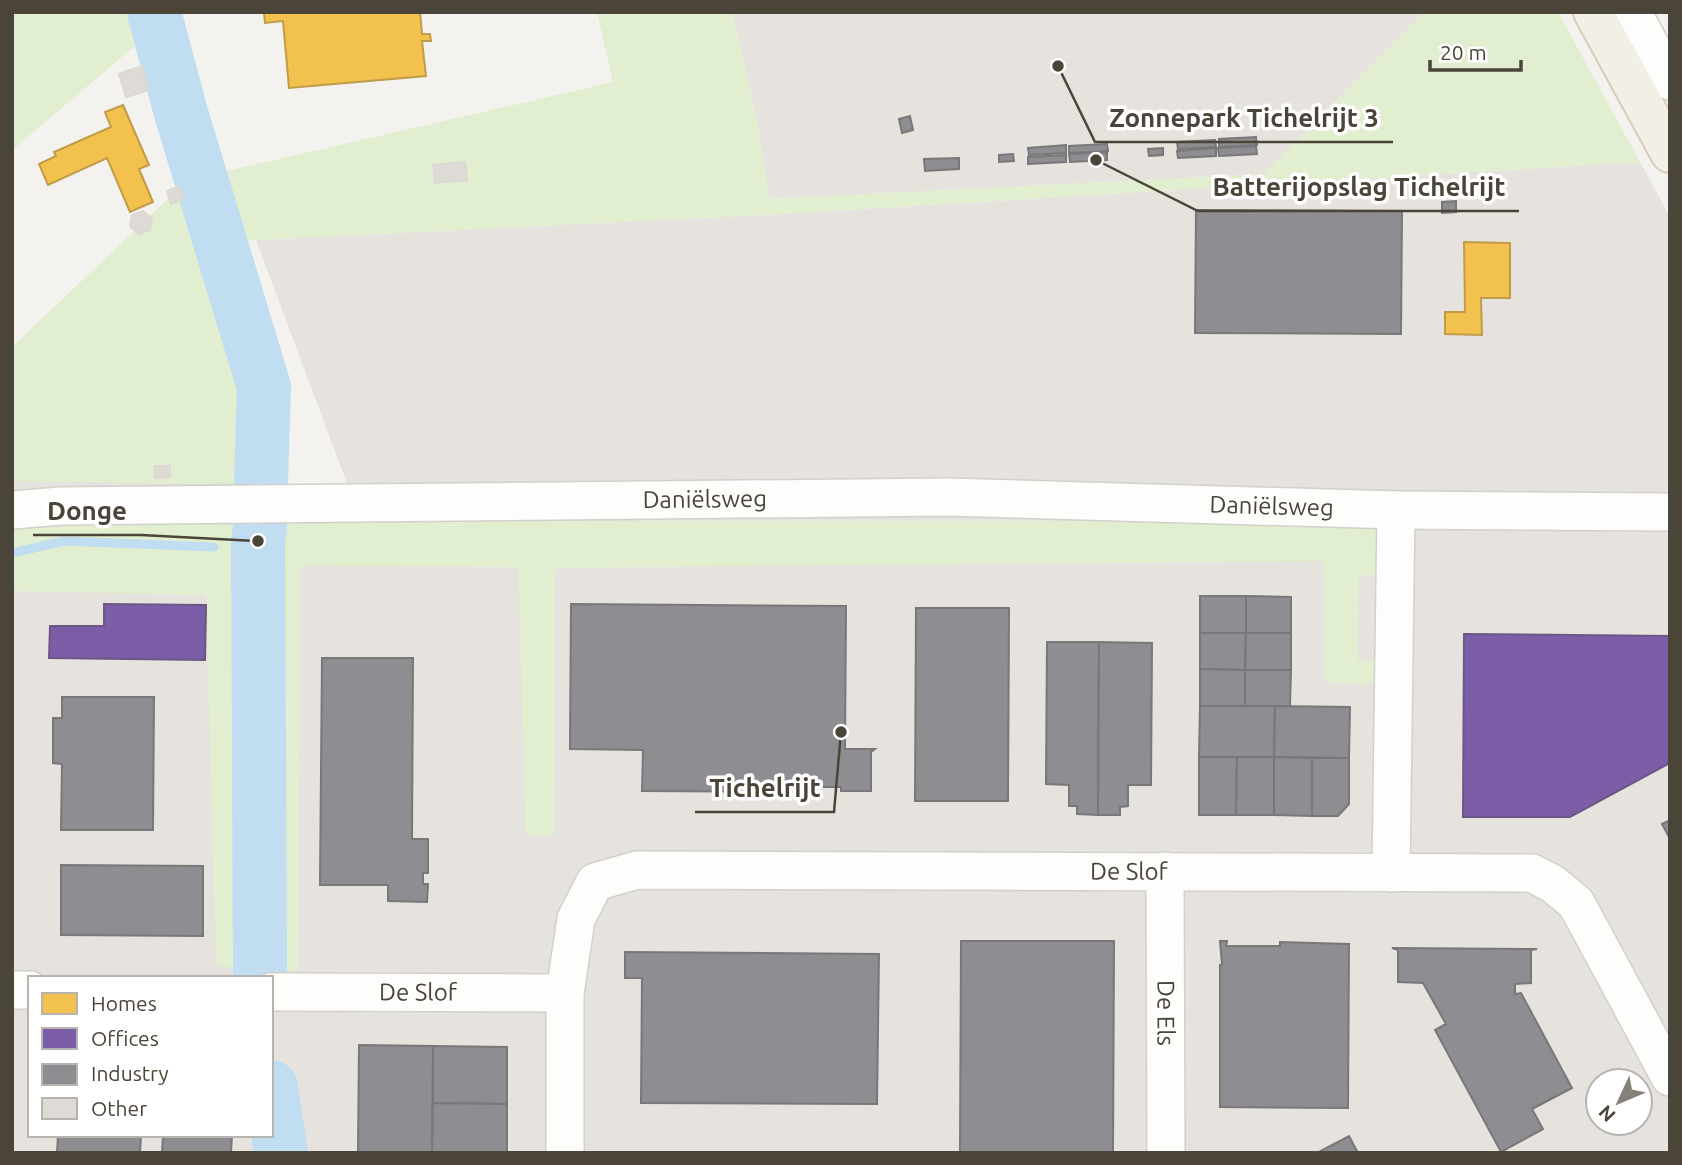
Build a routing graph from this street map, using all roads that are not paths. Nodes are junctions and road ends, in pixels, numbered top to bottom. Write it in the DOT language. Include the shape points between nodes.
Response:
graph roads {
  1 [pos="1593,12"];
  2 [pos="1632,12"];
  3 [pos="1670,81"];
  4 [pos="1670,153"];
  5 [pos="12,510"];
  6 [pos="1396,510"];
  7 [pos="1670,512"];
  8 [pos="1165,871"];
  9 [pos="1391,873"];
  10 [pos="273,992"];
  11 [pos="565,993"];
  12 [pos="1670,1077"];
  13 [pos="565,1153"];
  14 [pos="1166,1153"];
  1 -- 4 [label="main road"];
  2 -- 3 [label="street"];
  5 -- 6 [label="street, Daniëlsweg" via="947,497"];
  6 -- 7 [label="street, Daniëlsweg"];
  6 -- 9 [label="street"];
  8 -- 9 [label="street, De Slof"];
  8 -- 11 [label="street, De Slof" via="637,870 595,882 576,919"];
  8 -- 14 [label="street, De Els"];
  9 -- 12 [label="street, De Slof" via="1532,873 1553,884 1577,903"];
  10 -- 11 [label="street, De Slof"];
  11 -- 13 [label="street, De Slof"];
}
